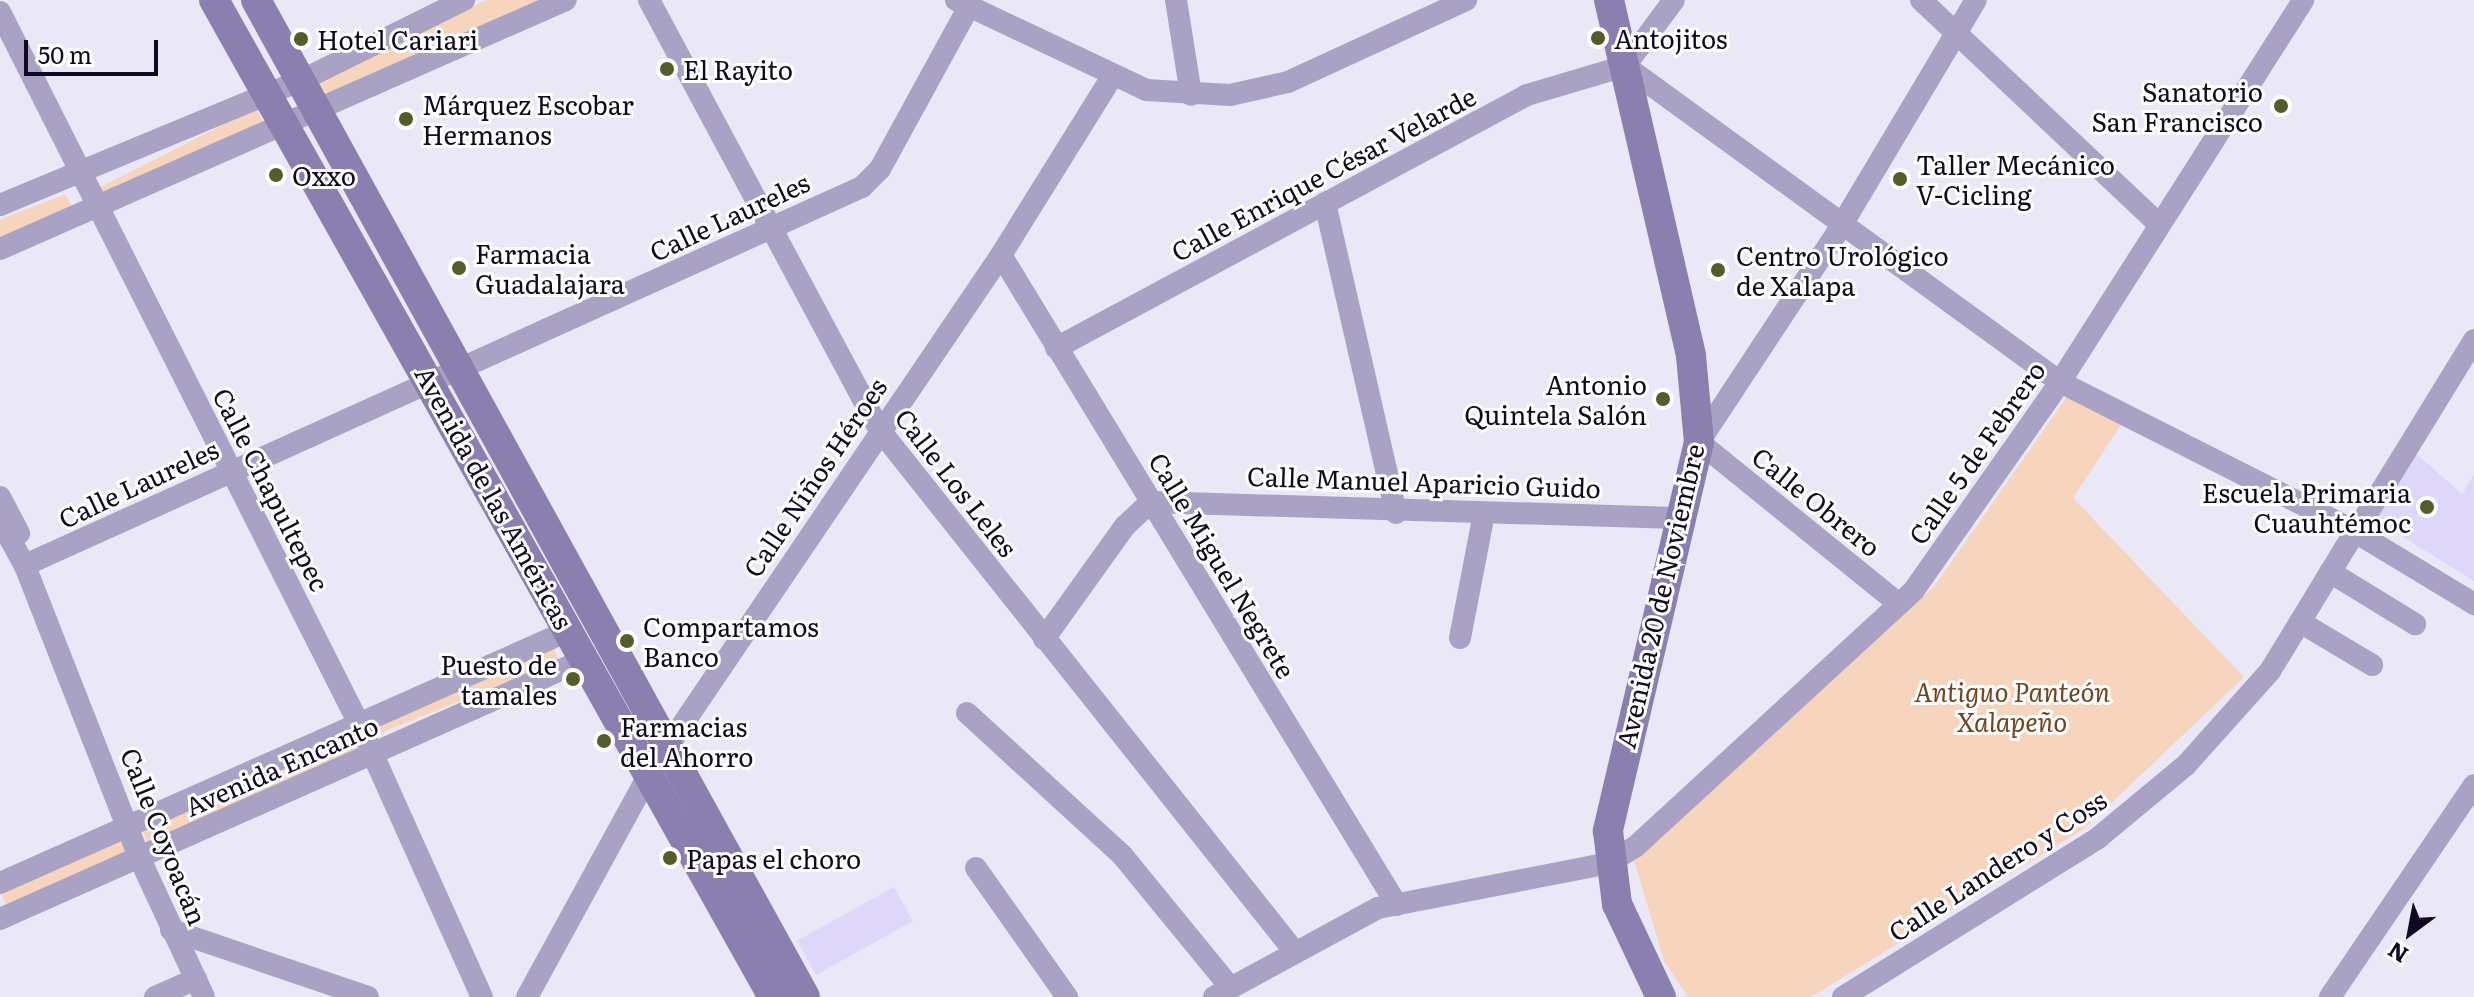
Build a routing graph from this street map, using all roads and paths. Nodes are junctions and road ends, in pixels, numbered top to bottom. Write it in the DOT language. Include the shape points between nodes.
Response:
graph roads {
  1 [pos="214,0"];
  2 [pos="256,0"];
  3 [pos="464,0"];
  4 [pos="566,0"];
  5 [pos="649,0"];
  6 [pos="1176,0"];
  7 [pos="1466,0"];
  8 [pos="1609,0"];
  9 [pos="1674,0"];
  10 [pos="1921,0"];
  11 [pos="1976,0"];
  12 [pos="2303,0"];
  13 [pos="962,4"];
  14 [pos="0,12"];
  15 [pos="1956,32"];
  16 [pos="6,37"];
  17 [pos="1625,66"];
  18 [pos="1111,78"];
  19 [pos="300,81"];
  20 [pos="265,95"];
  21 [pos="1191,95"];
  22 [pos="318,114"];
  23 [pos="283,128"];
  24 [pos="77,172"];
  25 [pos="1325,203"];
  26 [pos="0,205"];
  27 [pos="95,205"];
  28 [pos="2160,225"];
  29 [pos="769,227"];
  30 [pos="1840,228"];
  31 [pos="0,249"];
  32 [pos="1001,255"];
  33 [pos="2474,340"];
  34 [pos="1056,348"];
  35 [pos="465,369"];
  36 [pos="432,379"];
  37 [pos="2060,382"];
  38 [pos="879,429"];
  39 [pos="1699,442"];
  40 [pos="232,471"];
  41 [pos="0,497"];
  42 [pos="1151,502"];
  43 [pos="1396,513"];
  44 [pos="1484,513"];
  45 [pos="1677,518"];
  46 [pos="0,521"];
  47 [pos="34,561"];
  48 [pos="2330,572"];
  49 [pos="1899,604"];
  50 [pos="2474,604"];
  51 [pos="2300,622"];
  52 [pos="2415,624"];
  53 [pos="568,631"];
  54 [pos="1460,638"];
  55 [pos="1044,639"];
  56 [pos="583,660"];
  57 [pos="2372,665"];
  58 [pos="80,693"];
  59 [pos="967,713"];
  60 [pos="361,728"];
  61 [pos="374,756"];
  62 [pos="657,762"];
  63 [pos="2474,785"];
  64 [pos="128,827"];
  65 [pos="139,857"];
  66 [pos="1609,863"];
  67 [pos="976,868"];
  68 [pos="0,883"];
  69 [pos="1397,905"];
  70 [pos="0,919"];
  71 [pos="171,930"];
  72 [pos="1294,951"];
  73 [pos="200,988"];
  74 [pos="1223,992"];
  75 [pos="1646,992"];
  76 [pos="155,997"];
  77 [pos="368,997"];
  78 [pos="482,997"];
  79 [pos="527,997"];
  80 [pos="773,997"];
  81 [pos="805,997"];
  82 [pos="1067,997"];
  83 [pos="1843,997"];
  84 [pos="2330,997"];
  1 -- 20 [label="main road, Avenida de las Américas"];
  2 -- 19 [label="main road, Avenida de las Américas"];
  3 -- 19 [label="street"];
  4 -- 22 [label="street"];
  5 -- 29 [label="street, Calle Los Leles"];
  6 -- 21 [label="street"];
  7 -- 21 [label="street" via="1288,82 1230,95"];
  8 -- 17 [label="main road, Avenida 20 de Noviembre"];
  9 -- 17 [label="street"];
  10 -- 15 [label="street"];
  11 -- 15 [label="street"];
  12 -- 28 [label="street, Calle 5 de Febrero"];
  13 -- 18 [label="street"];
  13 -- 29 [label="street, Calle Laureles" via="880,169 862,187"];
  14 -- 16 [label="street, Calle Chapultepec"];
  15 -- 28 [label="street"];
  15 -- 30 [label="street"];
  16 -- 24 [label="street, Calle Chapultepec"];
  17 -- 25 [label="street, Calle Enrique César Velarde" via="1527,95"];
  17 -- 30 [label="street"];
  17 -- 39 [label="main road, Avenida 20 de Noviembre" via="1691,356"];
  18 -- 21 [label="street"];
  18 -- 32 [label="street, Calle Niños Héroes"];
  19 -- 20 [label="street"];
  19 -- 22 [label="main road, Avenida de las Américas"];
  20 -- 23 [label="main road, Avenida de las Américas"];
  20 -- 24 [label="street"];
  22 -- 23 [label="street"];
  22 -- 35 [label="main road, Avenida de las Américas"];
  23 -- 27 [label="street"];
  23 -- 36 [label="main road, Avenida de las Américas"];
  24 -- 26 [label="street"];
  24 -- 27 [label="street, Calle Chapultepec"];
  25 -- 34 [label="street, Calle Enrique César Velarde"];
  25 -- 43 [label="street"];
  27 -- 31 [label="street"];
  27 -- 40 [label="street, Calle Chapultepec"];
  28 -- 37 [label="street, Calle 5 de Febrero"];
  29 -- 35 [label="street, Calle Laureles"];
  29 -- 38 [label="street, Calle Los Leles"];
  30 -- 37 [label="street"];
  30 -- 39 [label="street"];
  32 -- 34 [label="street, Calle Miguel Negrete"];
  32 -- 38 [label="street, Calle Niños Héroes"];
  33 -- 48 [label="street, Calle Landero y Coss, bridge"];
  34 -- 42 [label="street, Calle Miguel Negrete"];
  35 -- 36 [label="street, Calle Laureles"];
  35 -- 62 [label="main road, Avenida de las Américas"];
  36 -- 40 [label="street, Calle Laureles"];
  36 -- 53 [label="main road, Avenida de las Américas"];
  37 -- 49 [label="street, Calle 5 de Febrero"];
  37 -- 50 [label="street" via="2347,527"];
  38 -- 55 [label="street, Calle Los Leles"];
  38 -- 62 [label="street, Calle Niños Héroes"];
  39 -- 45 [label="main road, Avenida 20 de Noviembre"];
  39 -- 49 [label="street, Calle Obrero"];
  40 -- 47 [label="street, Calle Laureles"];
  40 -- 60 [label="street, Calle Chapultepec"];
  41 -- 47 [label="street, Calle Coyoacán"];
  42 -- 43 [label="street, Calle Manuel Aparicio Guido" via="1179,497"];
  42 -- 55 [label="street" via="1125,526"];
  42 -- 69 [label="street, Calle Miguel Negrete"];
  43 -- 44 [label="street, Calle Manuel Aparicio Guido"];
  44 -- 45 [label="street, Calle Manuel Aparicio Guido"];
  44 -- 54 [label="street"];
  45 -- 66 [label="main road, Avenida 20 de Noviembre" via="1612,797"];
  46 -- 58 [label="street, Calle Coyoacán"];
  47 -- 58 [label="street, Calle Coyoacán" via="80,676"];
  48 -- 51 [label="street, Calle Landero y Coss"];
  48 -- 52 [label="street"];
  49 -- 66 [label="street, Calle 5 de Febrero"];
  51 -- 57 [label="street"];
  51 -- 83 [label="street, Calle Landero y Coss" via="2244,703 2186,765 2098,838"];
  53 -- 56 [label="main road, Avenida de las Américas"];
  53 -- 60 [label="street, Avenida Encanto"];
  55 -- 72 [label="street, Calle Los Leles"];
  56 -- 61 [label="street, Avenida Encanto"];
  56 -- 62 [label="main road, Avenida de las Américas"];
  58 -- 64 [label="street, Calle Coyoacán"];
  59 -- 74 [label="street" via="1122,855"];
  60 -- 61 [label="street, Calle Chapultepec"];
  60 -- 64 [label="street, Avenida Encanto"];
  61 -- 65 [label="street, Avenida Encanto"];
  61 -- 78 [label="street, Calle Chapultepec"];
  62 -- 79 [label="street, Calle Niños Héroes"];
  62 -- 80 [label="main road, Avenida de las Américas"];
  62 -- 81 [label="main road, Avenida de las Américas"];
  63 -- 84 [label="street"];
  64 -- 65 [label="street, Calle Coyoacán"];
  64 -- 68 [label="street, Avenida Encanto"];
  65 -- 70 [label="street, Avenida Encanto"];
  65 -- 71 [label="street, Calle Coyoacán"];
  66 -- 69 [label="street"];
  66 -- 75 [label="main road, Avenida 20 de Noviembre"];
  67 -- 82 [label="street"];
  69 -- 72 [label="street" via="1350,919"];
  71 -- 73 [label="street, Calle Coyoacán"];
  71 -- 77 [label="street"];
  72 -- 74 [label="street"];
  73 -- 76 [label="street"];
}
